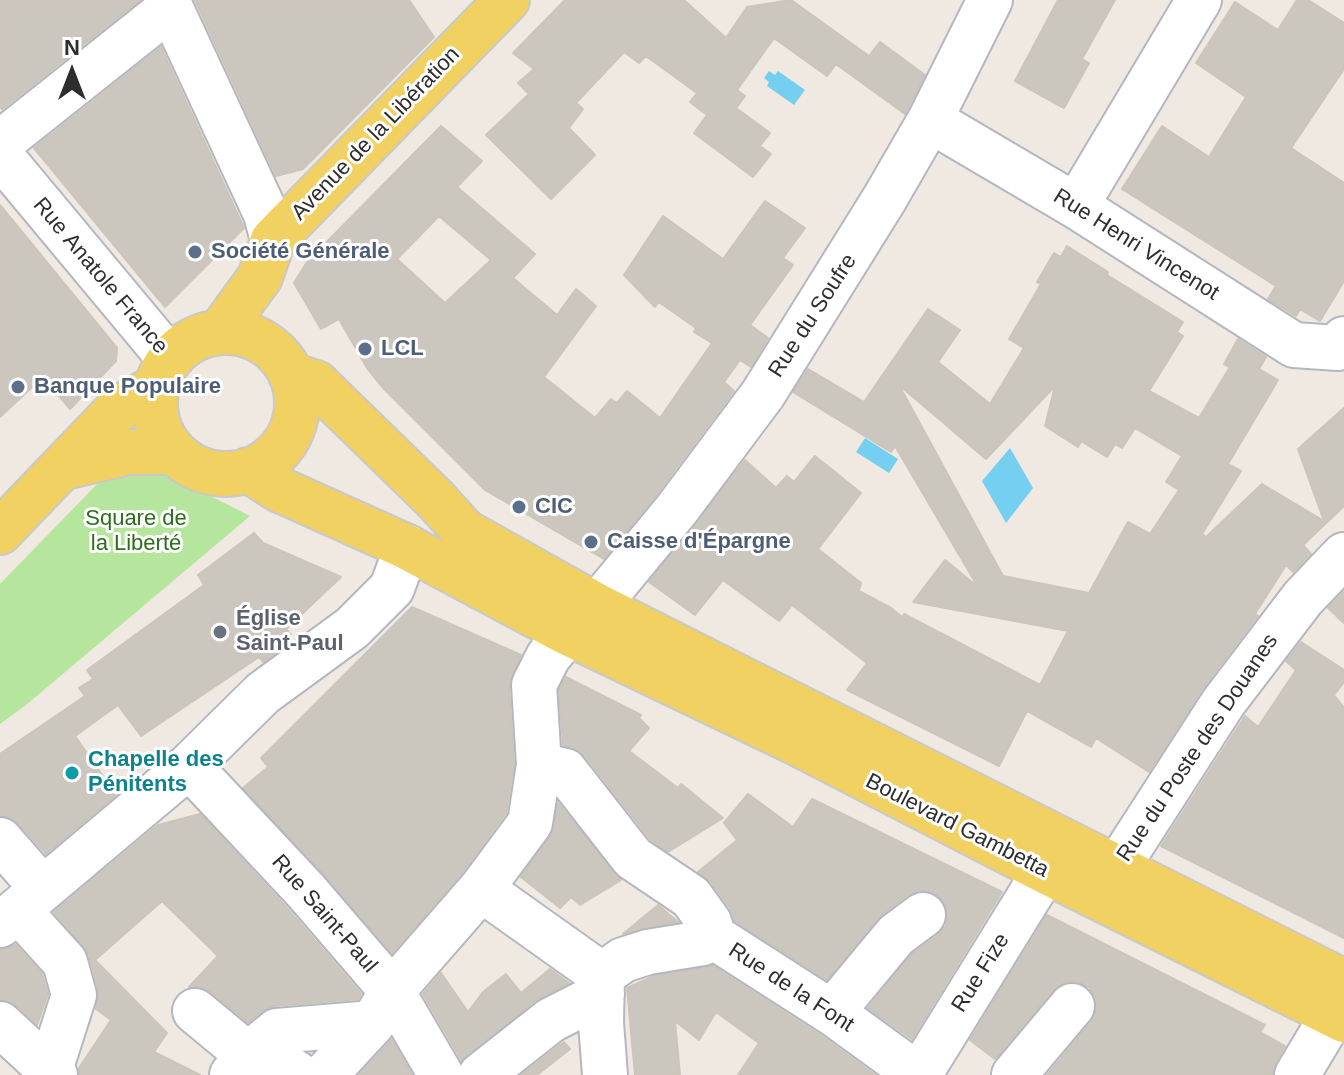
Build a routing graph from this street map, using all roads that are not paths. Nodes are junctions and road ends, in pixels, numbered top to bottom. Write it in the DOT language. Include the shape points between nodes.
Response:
graph roads {
  1 [pos="507,0"];
  2 [pos="990,0"];
  3 [pos="1199,0"];
  4 [pos="169,4"];
  5 [pos="930,120"];
  6 [pos="0,143"];
  7 [pos="0,155"];
  8 [pos="1076,206"];
  9 [pos="266,259"];
  10 [pos="220,332"];
  11 [pos="1344,339"];
  12 [pos="282,363"];
  13 [pos="163,373"];
  14 [pos="174,452"];
  15 [pos="65,467"];
  16 [pos="248,470"];
  17 [pos="420,486"];
  18 [pos="0,532"];
  19 [pos="407,547"];
  20 [pos="1344,555"];
  21 [pos="582,620"];
  22 [pos="539,765"];
  23 [pos="189,766"];
  24 [pos="0,840"];
  25 [pos="1116,869"];
  26 [pos="1045,871"];
  27 [pos="481,889"];
  28 [pos="20,908"];
  29 [pos="923,915"];
  30 [pos="714,937"];
  31 [pos="602,984"];
  32 [pos="1072,1006"];
  33 [pos="1340,1006"];
  34 [pos="383,1007"];
  35 [pos="195,1011"];
  36 [pos="832,1012"];
  37 [pos="0,1024"];
  38 [pos="246,1059"];
  39 [pos="53,1073"];
  40 [pos="299,1075"];
  41 [pos="325,1075"];
  42 [pos="441,1075"];
  43 [pos="481,1075"];
  44 [pos="605,1075"];
  45 [pos="918,1075"];
  46 [pos="1014,1075"];
  47 [pos="1297,1075"];
  1 -- 9 [label="main road, Avenue de la Libération"];
  2 -- 5 [label="street, Rue du Soufre"];
  3 -- 8 [label="street"];
  4 -- 6 [label="street"];
  4 -- 9 [label="street" via="266,214"];
  5 -- 8 [label="street, Rue Henri Vincenot"];
  5 -- 21 [label="street, Rue du Soufre" via="763,394 677,509"];
  7 -- 13 [label="street, Rue Anatole France"];
  8 -- 11 [label="street, Rue Henri Vincenot" via="1294,345 1338,348"];
  9 -- 10 [label="main road, Avenue de la Libération"];
  9 -- 12 [label="main road"];
  10 -- 12 [label="main road" via="258,340"];
  10 -- 13 [label="main road" via="184,346"];
  12 -- 16 [label="main road" via="297,397 294,420 285,442"];
  12 -- 17 [label="main road, Boulevard Gambetta" via="316,383"];
  13 -- 14 [label="main road" via="155,411"];
  13 -- 15 [label="main road" via="118,409"];
  14 -- 15 [label="main road" via="129,452"];
  14 -- 16 [label="main road" via="209,472"];
  15 -- 18 [label="main road"];
  16 -- 19 [label="main road, Boulevard Gambetta" via="278,489"];
  17 -- 19 [label="main road"];
  17 -- 21 [label="main road, Boulevard Gambetta" via="465,532"];
  19 -- 21 [label="main road, Boulevard Gambetta"];
  19 -- 23 [label="street" via="392,588 352,628 263,693"];
  20 -- 25 [label="street, Rue du Poste des Douanes" via="1303,598 1223,703"];
  21 -- 22 [label="street, Rue du Soufre" via="548,657 534,685"];
  21 -- 25 [label="main road, Boulevard Gambetta"];
  21 -- 26 [label="main road, Boulevard Gambetta" via="793,741"];
  22 -- 27 [label="street, Rue du Soufre" via="530,823"];
  22 -- 30 [label="street, Rue de la Font" via="565,771 633,858 691,897"];
  23 -- 28 [label="street"];
  23 -- 34 [label="street, Rue Saint-Paul" via="306,891"];
  24 -- 28 [label="street"];
  25 -- 33 [label="main road, Boulevard Gambetta"];
  26 -- 33 [label="main road, Boulevard Gambetta"];
  26 -- 45 [label="street, Rue Fize"];
  27 -- 31 [label="street"];
  27 -- 34 [label="street, Rue du Soufre"];
  28 -- 39 [label="street" via="65,962 74,995"];
  29 -- 36 [label="street" via="896,935"];
  30 -- 31 [label="street" via="623,960"];
  30 -- 36 [label="street, Rue de la Font"];
  31 -- 43 [label="street"];
  31 -- 44 [label="street"];
  32 -- 46 [label="street"];
  33 -- 47 [label="street"];
  34 -- 38 [label="street" via="277,1031"];
  34 -- 41 [label="street, Rue du Soufre"];
  34 -- 42 [label="street, Rue Saint-Paul"];
  35 -- 38 [label="street"];
  36 -- 45 [label="street, Rue de la Font"];
  37 -- 39 [label="street"];
  38 -- 40 [label="street"];
}
